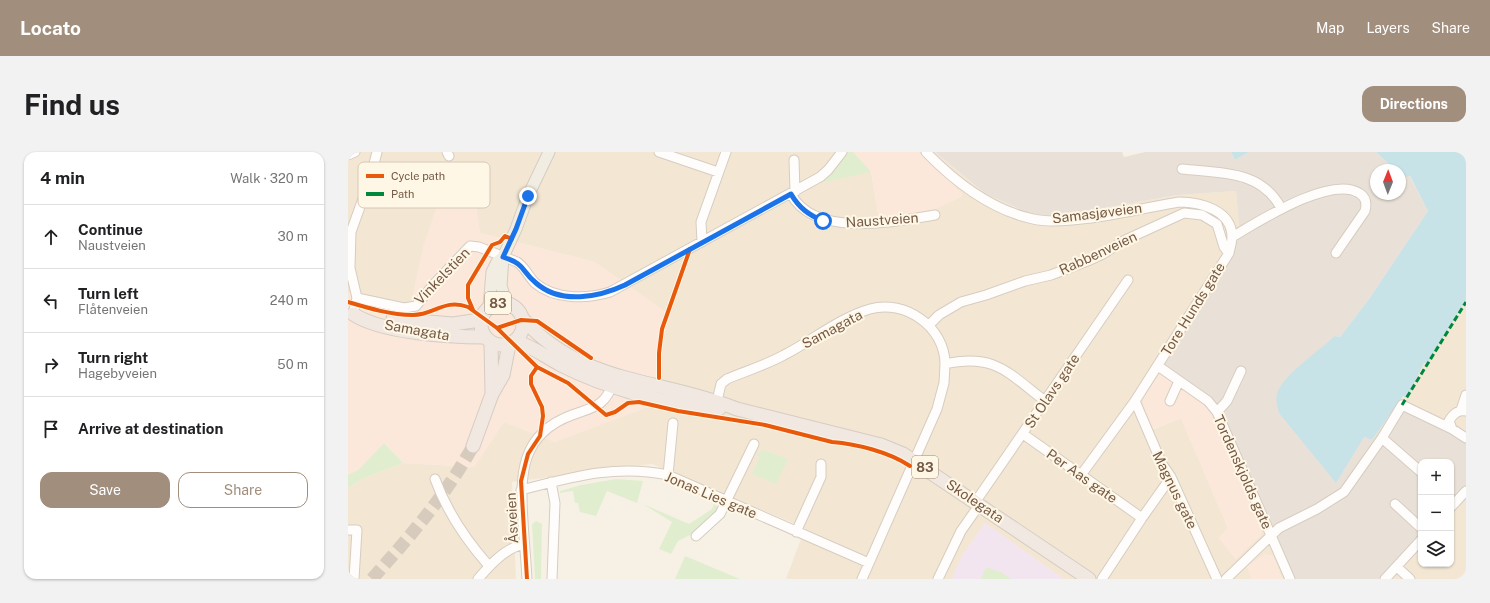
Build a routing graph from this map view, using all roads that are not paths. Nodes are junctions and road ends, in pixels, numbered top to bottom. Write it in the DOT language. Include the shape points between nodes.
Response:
graph roads {
  1 [pos="355,152"];
  2 [pos="377,152"];
  3 [pos="549,152"];
  4 [pos="659,152"];
  5 [pos="726,152"];
  6 [pos="842,152"];
  7 [pos="926,152"];
  8 [pos="348,155"];
  9 [pos="794,160"];
  10 [pos="374,162"];
  11 [pos="1182,169"];
  12 [pos="718,172"];
  13 [pos="793,193"];
  14 [pos="360,208"];
  15 [pos="1281,208"];
  16 [pos="935,215"];
  17 [pos="1232,237"];
  18 [pos="702,242"];
  19 [pos="1229,253"];
  20 [pos="1336,254"];
  21 [pos="503,257"];
  22 [pos="1128,280"];
  23 [pos="357,298"];
  24 [pos="507,304"];
  25 [pos="489,307"];
  26 [pos="351,313"];
  27 [pos="522,318"];
  28 [pos="480,320"];
  29 [pos="929,325"];
  30 [pos="487,340"];
  31 [pos="513,343"];
  32 [pos="945,364"];
  33 [pos="1158,366"];
  34 [pos="1241,371"];
  35 [pos="614,381"];
  36 [pos="1180,381"];
  37 [pos="492,394"];
  38 [pos="1466,394"];
  39 [pos="717,401"];
  40 [pos="1135,401"];
  41 [pos="1170,401"];
  42 [pos="1045,402"];
  43 [pos="737,409"];
  44 [pos="1463,410"];
  45 [pos="1217,412"];
  46 [pos="673,423"];
  47 [pos="1452,430"];
  48 [pos="1023,434"];
  49 [pos="1382,438"];
  50 [pos="1466,438"];
  51 [pos="754,444"];
  52 [pos="473,446"];
  53 [pos="913,459"];
  54 [pos="821,464"];
  55 [pos="1418,469"];
  56 [pos="668,475"];
  57 [pos="1081,475"];
  58 [pos="1171,477"];
  59 [pos="435,479"];
  60 [pos="551,482"];
  61 [pos="521,490"];
  62 [pos="1466,491"];
  63 [pos="726,501"];
  64 [pos="1454,501"];
  65 [pos="978,502"];
  66 [pos="1395,504"];
  67 [pos="1142,518"];
  68 [pos="1418,525"];
  69 [pos="353,530"];
  70 [pos="796,532"];
  71 [pos="1270,535"];
  72 [pos="696,536"];
  73 [pos="1418,543"];
  74 [pos="524,544"];
  75 [pos="869,563"];
  76 [pos="489,566"];
  77 [pos="1397,567"];
  78 [pos="354,579"];
  79 [pos="478,579"];
  80 [pos="527,579"];
  81 [pos="552,579"];
  82 [pos="862,579"];
  83 [pos="938,579"];
  84 [pos="1089,579"];
  85 [pos="1102,579"];
  86 [pos="1216,579"];
  87 [pos="1226,579"];
  88 [pos="1290,579"];
  89 [pos="1385,579"];
  90 [pos="1410,579"];
  1 -- 8 [label="street"];
  2 -- 10 [label="street"];
  3 -- 21 [label="main road"];
  4 -- 12 [label="street"];
  5 -- 12 [label="street"];
  6 -- 13 [label="street" via="828,170"];
  7 -- 17 [label="street, Samasjøveien" via="956,181 980,196 1006,210 1034,219 1065,220 1179,202 1195,202 1209,206 1223,217 1229,224"];
  9 -- 13 [label="street"];
  11 -- 15 [label="street" via="1233,175 1255,181 1267,190"];
  12 -- 18 [label="street" via="701,222"];
  13 -- 16 [label="street, Naustveien" via="799,206 823,221 894,221"];
  13 -- 18 [label="street"];
  14 -- 23 [label="street" via="351,232 350,268"];
  15 -- 17 [label="street"];
  15 -- 20 [label="street" via="1335,188 1349,188 1365,198 1365,211"];
  17 -- 19 [label="street"];
  18 -- 21 [label="street" via="610,292 579,297 557,294 542,288 532,280 522,265"];
  19 -- 29 [label="street, Rabbenveien" via="1224,247 1217,224 1202,215 1184,213 1123,241 1090,260 1051,275 961,302 939,315"];
  19 -- 33 [label="street, Tore Hunds gate"];
  21 -- 23 [label="street, Vinkelstien" via="470,246 419,303 410,308"];
  21 -- 24 [label="main road" via="502,286"];
  21 -- 25 [label="main road" via="492,272"];
  22 -- 42 [label="street, St Olavs gate"];
  23 -- 26 [label="street"];
  24 -- 25 [label="highway, 83" via="498,303"];
  24 -- 27 [label="highway, 83" via="518,310"];
  25 -- 28 [label="highway, 83"];
  26 -- 28 [label="highway, Samagata / 83" via="440,324"];
  26 -- 30 [label="highway, Samagata / 83" via="381,324 419,333"];
  27 -- 31 [label="highway, 83" via="522,332"];
  27 -- 35 [label="highway, 83" via="550,345"];
  28 -- 30 [label="highway, 83" via="480,329"];
  29 -- 32 [label="street, Samagata" via="942,345"];
  29 -- 39 [label="street, Samagata" via="903,310 870,308 783,356 727,379 721,384"];
  30 -- 31 [label="highway, 83" via="500,346"];
  30 -- 37 [label="highway, 83"];
  31 -- 35 [label="highway, 83" via="538,350 561,365"];
  31 -- 37 [label="highway, 83" via="502,375"];
  32 -- 42 [label="street" via="970,360 988,362 1000,367"];
  32 -- 53 [label="street, Samagata" via="941,396"];
  33 -- 36 [label="street, Tordenskjolds gate"];
  33 -- 40 [label="street, Tore Hunds gate"];
  34 -- 45 [label="street" via="1227,401"];
  35 -- 39 [label="highway, 83"];
  35 -- 43 [label="highway, 83" via="687,405"];
  35 -- 61 [label="street, Åsveien" via="606,399 597,407 552,425 540,436 525,463"];
  36 -- 41 [label="street"];
  36 -- 45 [label="street, Tordenskjolds gate" via="1208,401"];
  37 -- 52 [label="highway, 83"];
  38 -- 44 [label="street"];
  39 -- 43 [label="highway, 83"];
  40 -- 57 [label="street, Tore Hunds gate"];
  40 -- 58 [label="street, Magnus gate" via="1162,464"];
  42 -- 48 [label="street, St Olavs gate"];
  43 -- 53 [label="highway, Skolegata / 83" via="881,445"];
  44 -- 47 [label="street" via="1453,414 1449,421"];
  45 -- 71 [label="street, Tordenskjolds gate"];
  46 -- 56 [label="street"];
  47 -- 49 [label="street" via="1402,405"];
  47 -- 50 [label="street"];
  48 -- 57 [label="street, Per Aas gate"];
  48 -- 65 [label="street, St Olavs gate"];
  49 -- 55 [label="street"];
  49 -- 71 [label="street" via="1344,492"];
  51 -- 63 [label="street"];
  53 -- 65 [label="highway, Skolegata / 83"];
  53 -- 75 [label="street, Samagata"];
  54 -- 70 [label="street" via="821,477"];
  56 -- 60 [label="street, Jonas Lies gate" via="637,470 607,471"];
  56 -- 63 [label="street, Jonas Lies gate"];
  57 -- 67 [label="street, Per Aas gate"];
  58 -- 67 [label="street"];
  58 -- 86 [label="street, Magnus gate"];
  59 -- 76 [label="street" via="448,510 474,549"];
  60 -- 61 [label="street, Jonas Lies gate"];
  60 -- 81 [label="street" via="555,503"];
  61 -- 74 [label="street, Åsveien"];
  62 -- 64 [label="street"];
  63 -- 70 [label="street, Jonas Lies gate"];
  63 -- 72 [label="street" via="720,514"];
  65 -- 83 [label="street, St Olavs gate"];
  65 -- 84 [label="highway, Skolegata / 83"];
  66 -- 68 [label="street"];
  67 -- 85 [label="street"];
  69 -- 78 [label="street"];
  70 -- 75 [label="street, Jonas Lies gate"];
  71 -- 87 [label="street"];
  71 -- 88 [label="street, Tordenskjolds gate"];
  73 -- 77 [label="street"];
  74 -- 76 [label="street" via="518,545"];
  74 -- 80 [label="street, Åsveien"];
  75 -- 82 [label="street, Samagata"];
  76 -- 79 [label="street"];
  77 -- 89 [label="street"];
  77 -- 90 [label="street"];
}
